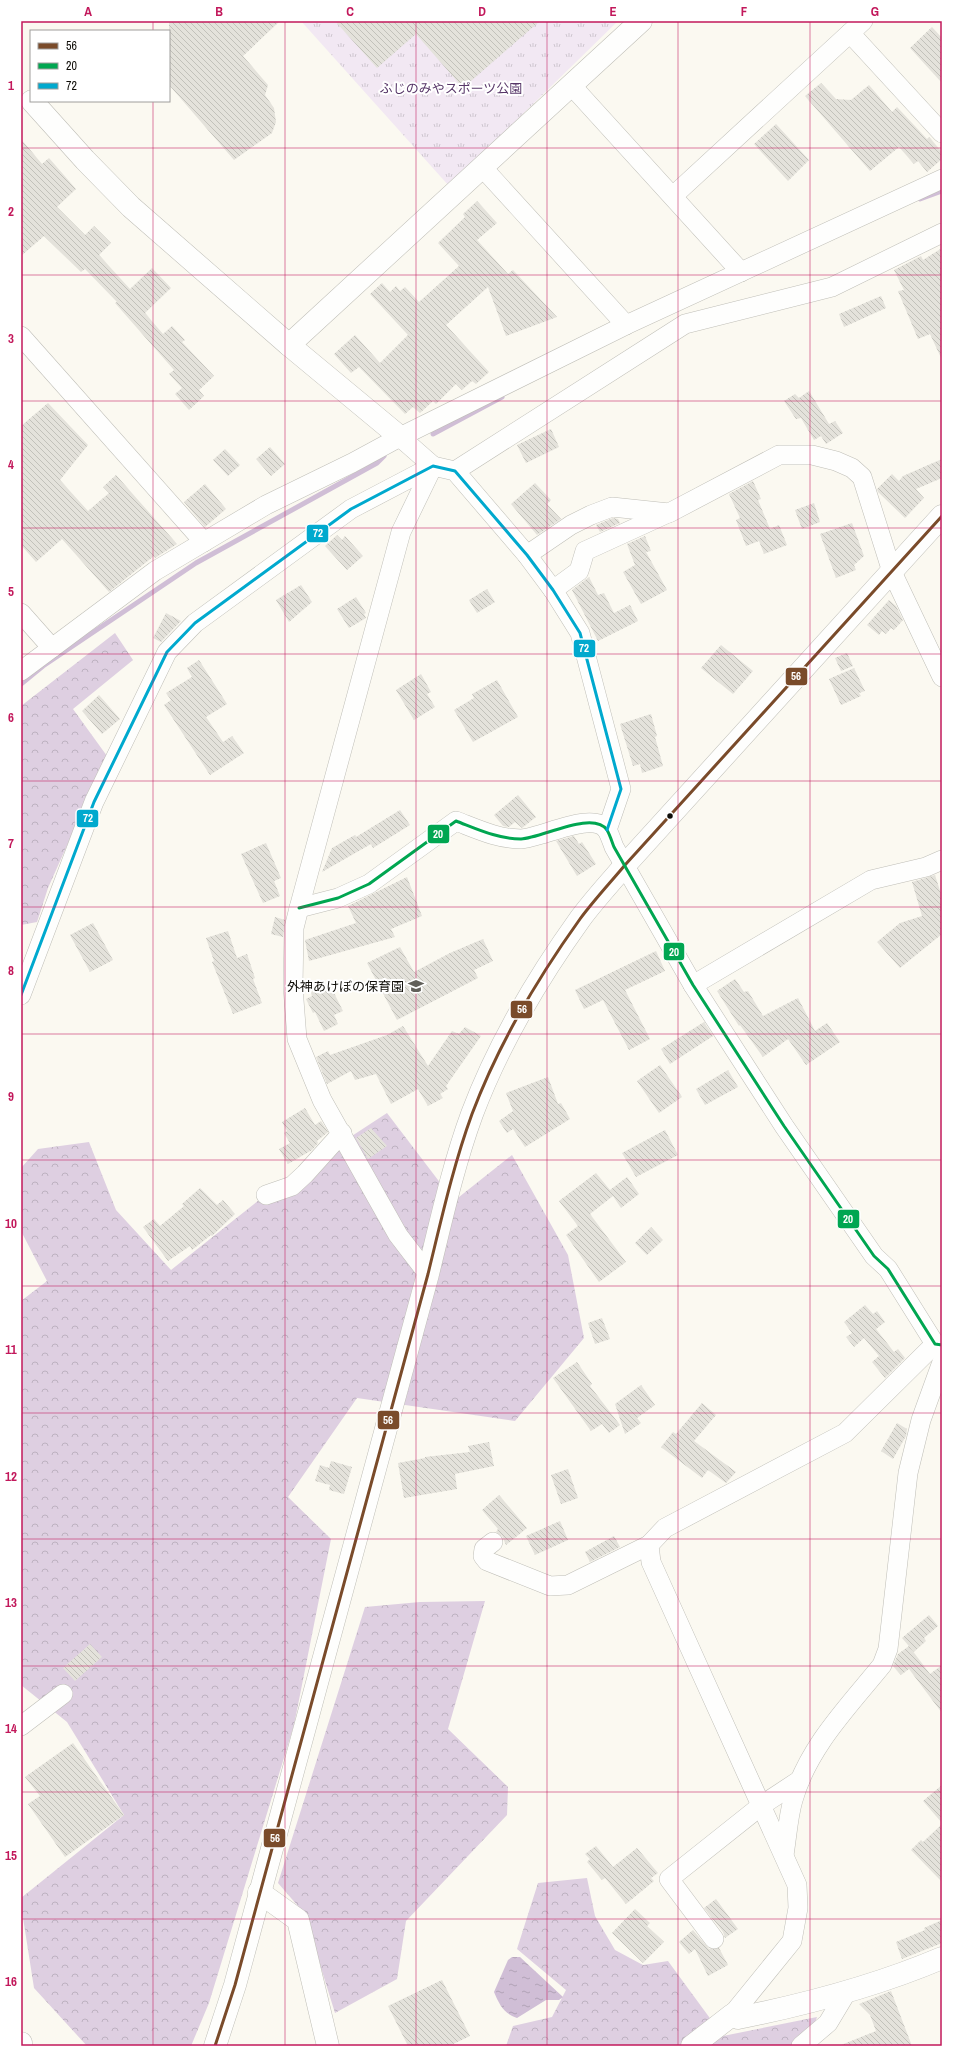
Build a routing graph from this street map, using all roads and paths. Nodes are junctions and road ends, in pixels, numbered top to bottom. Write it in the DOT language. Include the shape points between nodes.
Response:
graph roads {
  1 [pos="641,21"];
  2 [pos="857,27"];
  3 [pos="571,85"];
  4 [pos="21,86"];
  5 [pos="30,106"];
  6 [pos="942,133"];
  7 [pos="482,167"];
  8 [pos="942,179"];
  9 [pos="673,196"];
  10 [pos="942,233"];
  11 [pos="741,272"];
  12 [pos="626,325"];
  13 [pos="21,336"];
  14 [pos="289,345"];
  15 [pos="400,437"];
  16 [pos="433,466"];
  17 [pos="455,471"];
  18 [pos="669,512"];
  19 [pos="942,516"];
  20 [pos="204,542"];
  21 [pos="527,554"];
  22 [pos="892,572"];
  23 [pos="552,590"];
  24 [pos="21,613"];
  25 [pos="52,648"];
  26 [pos="21,671"];
  27 [pos="942,677"];
  28 [pos="607,830"];
  29 [pos="942,860"];
  30 [pos="625,866"];
  31 [pos="300,908"];
  32 [pos="693,985"];
  33 [pos="21,994"];
  34 [pos="342,1133"];
  35 [pos="266,1195"];
  36 [pos="428,1274"];
  37 [pos="940,1350"];
  38 [pos="493,1542"];
  39 [pos="649,1544"];
  40 [pos="63,1694"];
  41 [pos="21,1726"];
  42 [pos="800,1780"];
  43 [pos="762,1805"];
  44 [pos="784,1855"];
  45 [pos="259,1892"];
  46 [pos="714,1939"];
  47 [pos="942,1958"];
  48 [pos="846,1993"];
  49 [pos="732,2015"];
  50 [pos="215,2046"];
  51 [pos="328,2046"];
  52 [pos="692,2046"];
  53 [pos="801,2046"];
  1 -- 3 [label="main road"];
  2 -- 6 [label="street"];
  2 -- 9 [label="street"];
  3 -- 7 [label="main road"];
  3 -- 9 [label="street"];
  4 -- 5 [label="main road"];
  5 -- 14 [label="main road" via="132,207"];
  7 -- 12 [label="street"];
  7 -- 14 [label="main road"];
  8 -- 11 [label="street"];
  9 -- 11 [label="street"];
  10 -- 17 [label="street" via="832,288 685,324"];
  11 -- 12 [label="street"];
  12 -- 15 [label="street"];
  13 -- 20 [label="street"];
  14 -- 15 [label="main road"];
  15 -- 16 [label="street"];
  15 -- 20 [label="street" via="266,505"];
  16 -- 17 [label="street"];
  16 -- 31 [label="street" via="401,532"];
  16 -- 33 [label="street" via="351,509 195,623 167,652 94,802"];
  17 -- 21 [label="street"];
  18 -- 21 [label="street" via="612,507 571,526"];
  18 -- 22 [label="street" via="779,455 812,455 836,461 852,468 862,477"];
  18 -- 23 [label="street" via="585,551 579,571"];
  19 -- 22 [label="main road"];
  20 -- 25 [label="street" via="155,571"];
  21 -- 23 [label="street"];
  22 -- 27 [label="street"];
  22 -- 30 [label="main road"];
  23 -- 28 [label="street" via="580,634 622,789"];
  24 -- 25 [label="street"];
  25 -- 26 [label="street"];
  28 -- 30 [label="street"];
  28 -- 31 [label="street" via="597,823 580,822 521,839 492,835 456,821 369,884 338,898"];
  29 -- 32 [label="street" via="926,867 871,880"];
  30 -- 32 [label="street"];
  30 -- 36 [label="main road" via="581,918 516,1019 493,1064 472,1114 453,1174"];
  31 -- 34 [label="street" via="294,928 293,987 297,1039 322,1100"];
  32 -- 37 [label="street" via="797,1146 874,1256 888,1269"];
  34 -- 35 [label="street" via="292,1186"];
  34 -- 36 [label="street" via="398,1235"];
  36 -- 45 [label="main road"];
  37 -- 39 [label="street" via="845,1433 665,1528"];
  37 -- 42 [label="street" via="908,1473 886,1654 882,1665 815,1748"];
  38 -- 39 [label="street" via="484,1548 483,1556 487,1561 550,1586 568,1585"];
  39 -- 43 [label="street" via="652,1562"];
  40 -- 41 [label="street"];
  42 -- 43 [label="street"];
  42 -- 44 [label="street" via="792,1801"];
  43 -- 44 [label="street"];
  43 -- 46 [label="street" via="669,1879"];
  44 -- 49 [label="street" via="797,1885 798,1908 792,1940"];
  45 -- 50 [label="main road" via="235,1985"];
  45 -- 51 [label="main road" via="298,1920"];
  47 -- 48 [label="main road"];
  48 -- 49 [label="main road" via="738,2018"];
  48 -- 53 [label="street" via="828,2023"];
  49 -- 52 [label="main road"];
}
